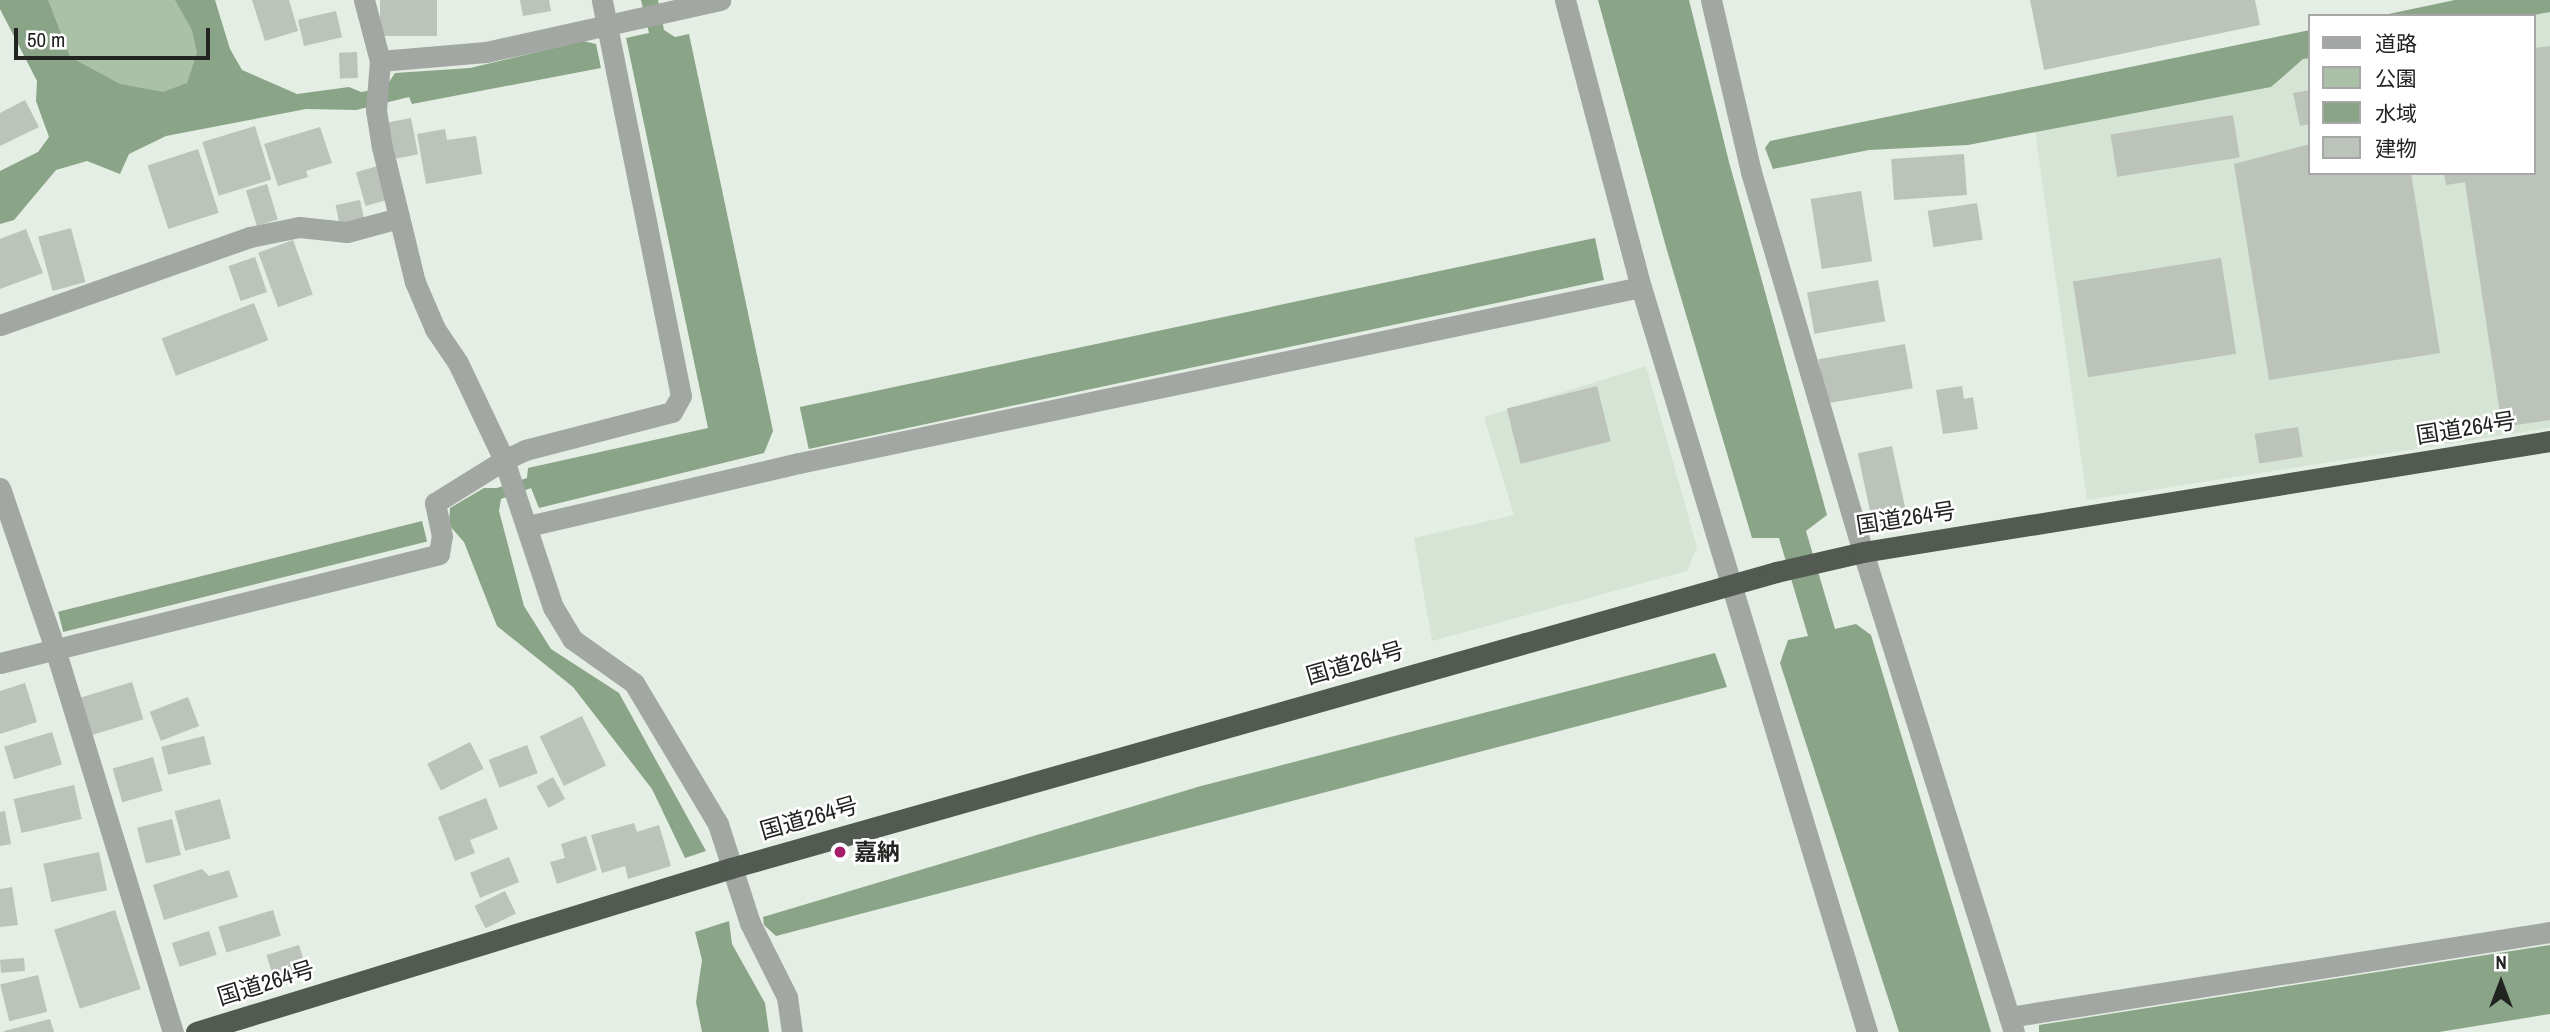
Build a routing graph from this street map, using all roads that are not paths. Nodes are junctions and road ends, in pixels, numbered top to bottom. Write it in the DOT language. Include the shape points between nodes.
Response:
graph roads {
  1 [pos="364,0"];
  2 [pos="602,0"];
  3 [pos="720,0"];
  4 [pos="1565,0"];
  5 [pos="1710,0"];
  6 [pos="607,23"];
  7 [pos="378,72"];
  8 [pos="399,218"];
  9 [pos="1640,287"];
  10 [pos="0,325"];
  11 [pos="2550,441"];
  12 [pos="508,469"];
  13 [pos="0,488"];
  14 [pos="528,526"];
  15 [pos="1863,552"];
  16 [pos="1729,584"];
  17 [pos="55,649"];
  18 [pos="0,663"];
  19 [pos="731,868"];
  20 [pos="2550,932"];
  21 [pos="2011,1024"];
  22 [pos="173,1032"];
  23 [pos="196,1032"];
  24 [pos="792,1032"];
  25 [pos="1867,1032"];
  1 -- 7 [label="street"];
  2 -- 6 [label="street"];
  3 -- 6 [label="street"];
  4 -- 9 [label="street"];
  5 -- 15 [label="street" via="1751,172"];
  6 -- 7 [label="street"];
  6 -- 12 [label="street" via="681,396 672,412 525,450"];
  7 -- 8 [label="street" via="376,110"];
  8 -- 10 [label="street" via="347,232 299,227 250,237"];
  8 -- 12 [label="street" via="415,282 430,317 458,363"];
  9 -- 14 [label="street" via="799,463"];
  9 -- 16 [label="street"];
  11 -- 15 [label="highway, 国道264号"];
  12 -- 14 [label="street"];
  12 -- 17 [label="street" via="435,503 442,536 439,554"];
  13 -- 17 [label="street"];
  14 -- 19 [label="street" via="553,607 572,639 634,683 718,824"];
  15 -- 16 [label="highway, 国道264号"];
  15 -- 21 [label="street"];
  16 -- 19 [label="highway, 国道264号"];
  16 -- 25 [label="street"];
  17 -- 18 [label="street"];
  17 -- 22 [label="street"];
  19 -- 23 [label="highway, 国道264号"];
  19 -- 24 [label="street" via="750,923 787,997"];
  20 -- 21 [label="street"];
}
